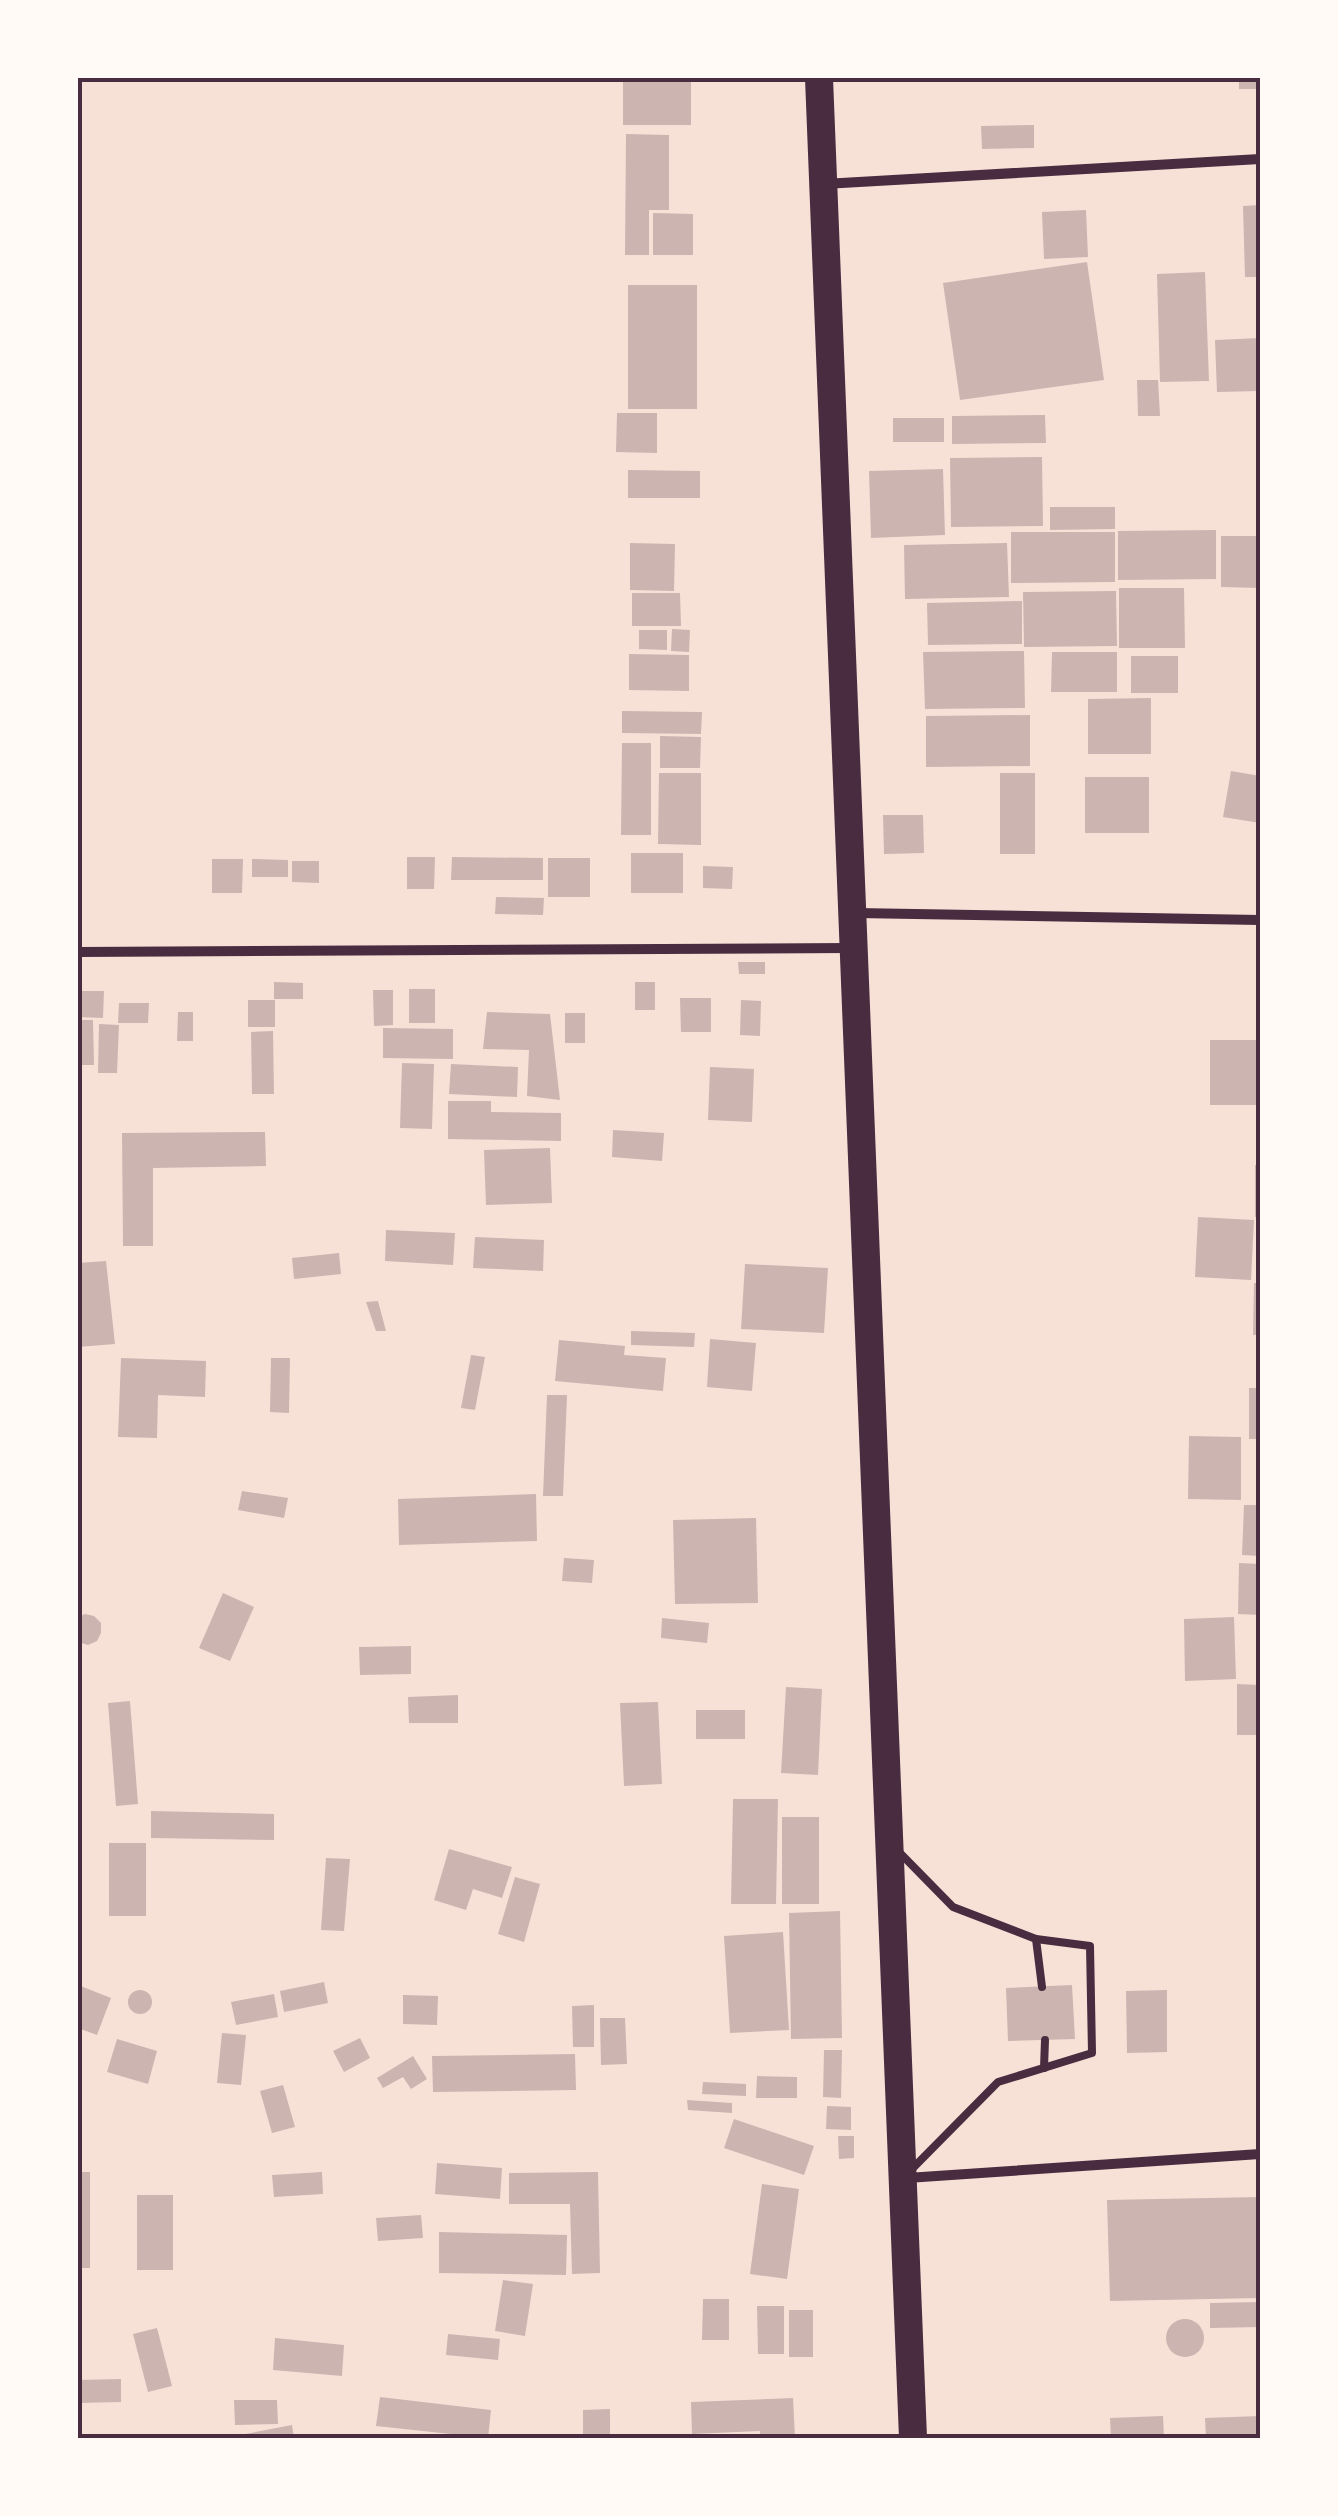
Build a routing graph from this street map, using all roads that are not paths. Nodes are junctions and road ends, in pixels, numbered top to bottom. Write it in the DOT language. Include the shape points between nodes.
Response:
graph roads {
  1 [pos="820,78"];
  2 [pos="1260,159"];
  3 [pos="823,184"];
  4 [pos="855,912"];
  5 [pos="1260,920"];
  6 [pos="856,948"];
  7 [pos="78,952"];
  8 [pos="892,1844"];
  9 [pos="1036,1939"];
  10 [pos="1042,1987"];
  11 [pos="1045,2040"];
  12 [pos="1044,2068"];
  13 [pos="1260,2154"];
  14 [pos="903,2178"];
  15 [pos="914,2438"];
  1 -- 3 [label="highway"];
  2 -- 3 [label="street"];
  3 -- 4 [label="highway"];
  4 -- 5 [label="street"];
  4 -- 6 [label="highway"];
  6 -- 7 [label="street"];
  6 -- 8 [label="highway"];
  8 -- 9 [label="lane" via="954,1907"];
  8 -- 14 [label="highway"];
  9 -- 10 [label="lane"];
  9 -- 12 [label="lane" via="1090,1946 1092,2053"];
  11 -- 12 [label="lane"];
  12 -- 14 [label="lane" via="998,2082"];
  13 -- 14 [label="street"];
  14 -- 15 [label="highway"];
}
